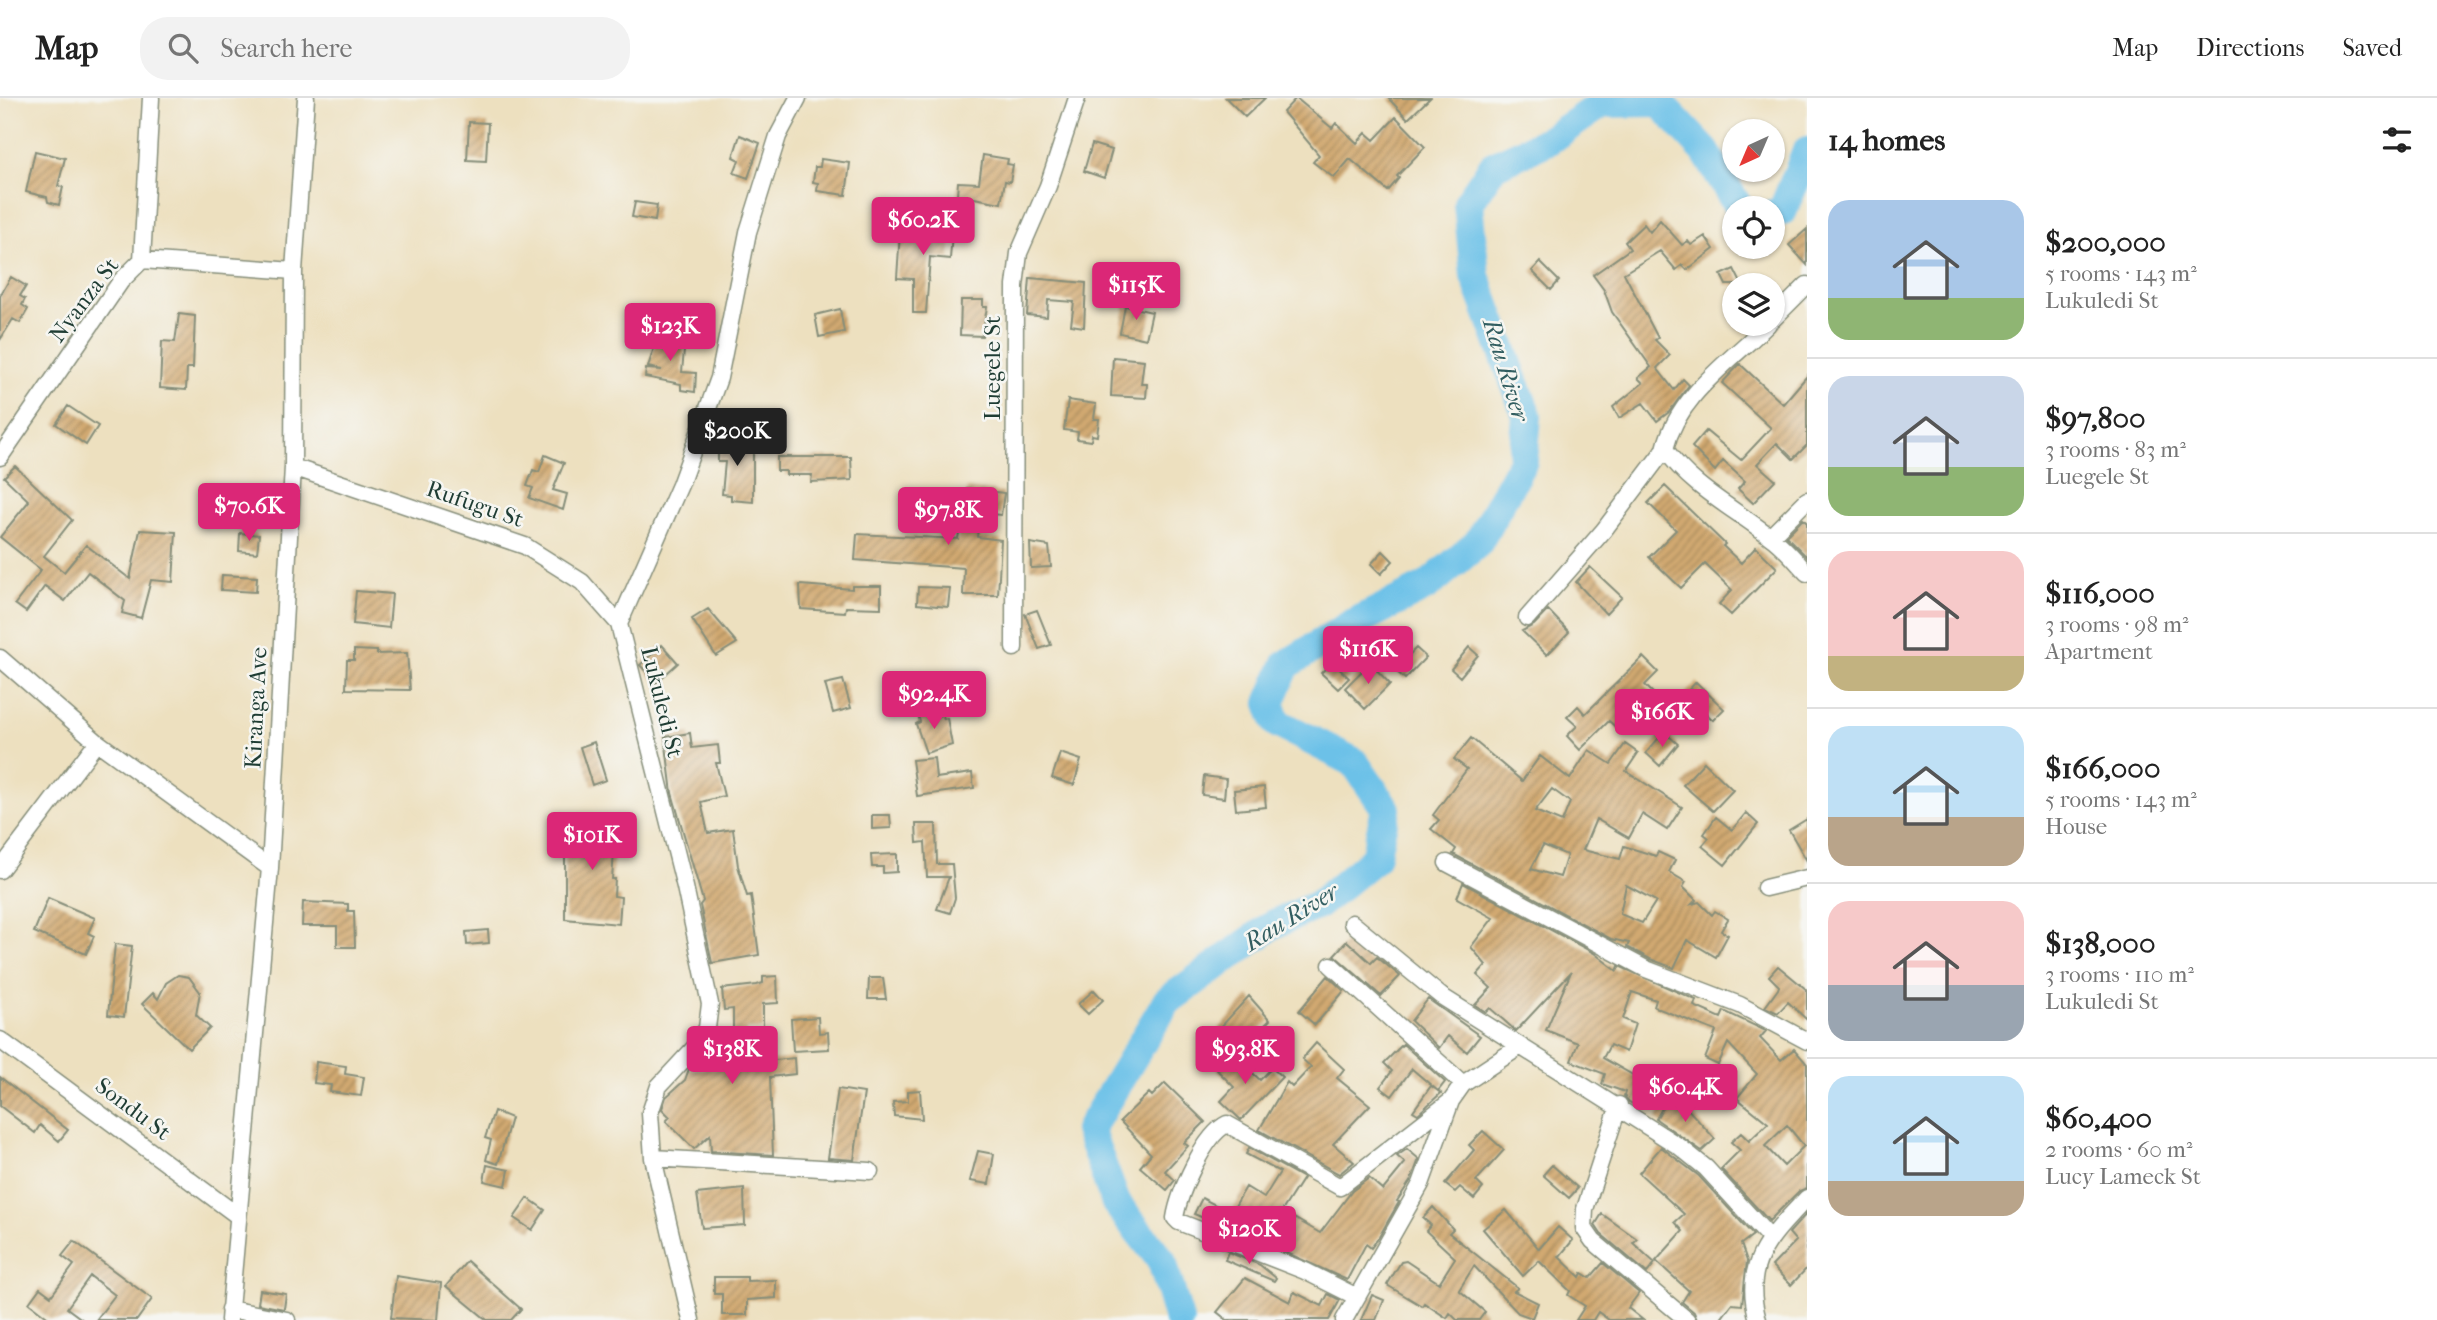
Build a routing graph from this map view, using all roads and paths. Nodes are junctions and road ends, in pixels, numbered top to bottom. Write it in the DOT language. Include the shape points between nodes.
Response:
graph roads {
  1 [pos="151,98"];
  2 [pos="306,98"];
  3 [pos="798,98"];
  4 [pos="1077,98"];
  5 [pos="142,260"];
  6 [pos="294,271"];
  7 [pos="1807,285"];
  8 [pos="1785,307"];
  9 [pos="1755,336"];
  10 [pos="1665,449"];
  11 [pos="0,457"];
  12 [pos="293,467"];
  13 [pos="1807,500"];
  14 [pos="1771,537"];
  15 [pos="1807,573"];
  16 [pos="1527,618"];
  17 [pos="619,624"];
  18 [pos="1014,648"];
  19 [pos="0,658"];
  20 [pos="97,742"];
  21 [pos="1447,863"];
  22 [pos="270,869"];
  23 [pos="0,870"];
  24 [pos="1807,878"];
  25 [pos="1765,888"];
  26 [pos="1352,923"];
  27 [pos="1331,965"];
  28 [pos="0,1040"];
  29 [pos="1807,1041"];
  30 [pos="1520,1047"];
  31 [pos="1463,1084"];
  32 [pos="1451,1101"];
  33 [pos="1619,1105"];
  34 [pos="653,1158"];
  35 [pos="870,1171"];
  36 [pos="1807,1198"];
  37 [pos="238,1216"];
  38 [pos="1769,1237"];
  39 [pos="1357,1297"];
  40 [pos="229,1315"];
  41 [pos="1752,1316"];
  42 [pos="287,1320"];
  43 [pos="691,1320"];
  44 [pos="1343,1320"];
  45 [pos="1687,1320"];
  1 -- 5 [label="street"];
  2 -- 6 [label="street, Kiranga Ave"];
  3 -- 17 [label="street, Lukuledi St" via="778,136 748,232 719,378 680,485"];
  4 -- 18 [label="street, Luegele St" via="1048,187 1019,253 1014,286"];
  5 -- 6 [label="street, Nyanza St"];
  5 -- 11 [label="street, Nyanza St" via="121,281"];
  6 -- 12 [label="street, Kiranga Ave"];
  7 -- 8 [label="street"];
  9 -- 10 [label="street" via="1697,391 1678,416"];
  10 -- 14 [label="street" via="1713,496"];
  10 -- 16 [label="street" via="1604,530"];
  12 -- 17 [label="street, Rufugu St" via="525,546 582,582"];
  12 -- 22 [label="street, Kiranga Ave"];
  13 -- 14 [label="street"];
  14 -- 15 [label="street"];
  17 -- 34 [label="street, Lukuledi St" via="710,1004 707,1028 698,1044 659,1086 650,1113"];
  19 -- 20 [label="street"];
  20 -- 22 [label="street"];
  20 -- 23 [label="street"];
  21 -- 29 [label="street" via="1646,969 1740,1005"];
  22 -- 37 [label="street, Kiranga Ave"];
  24 -- 25 [label="street"];
  26 -- 30 [label="street" via="1441,996"];
  27 -- 31 [label="street"];
  28 -- 37 [label="street, Sondu St"];
  30 -- 31 [label="street"];
  30 -- 33 [label="street"];
  31 -- 32 [label="street"];
  32 -- 39 [label="street" via="1421,1184"];
  32 -- 39 [label="street" via="1340,1186 1227,1124 1211,1138 1187,1180 1177,1205 1175,1218 1179,1222 1305,1270"];
  33 -- 38 [label="street" via="1706,1168"];
  33 -- 45 [label="street" via="1585,1209 1584,1228 1593,1241"];
  34 -- 35 [label="street"];
  34 -- 43 [label="street, Lukuledi St"];
  36 -- 38 [label="street"];
  37 -- 40 [label="street, Kiranga Ave"];
  38 -- 41 [label="street" via="1754,1273"];
  39 -- 44 [label="street"];
  40 -- 42 [label="street"];
}
